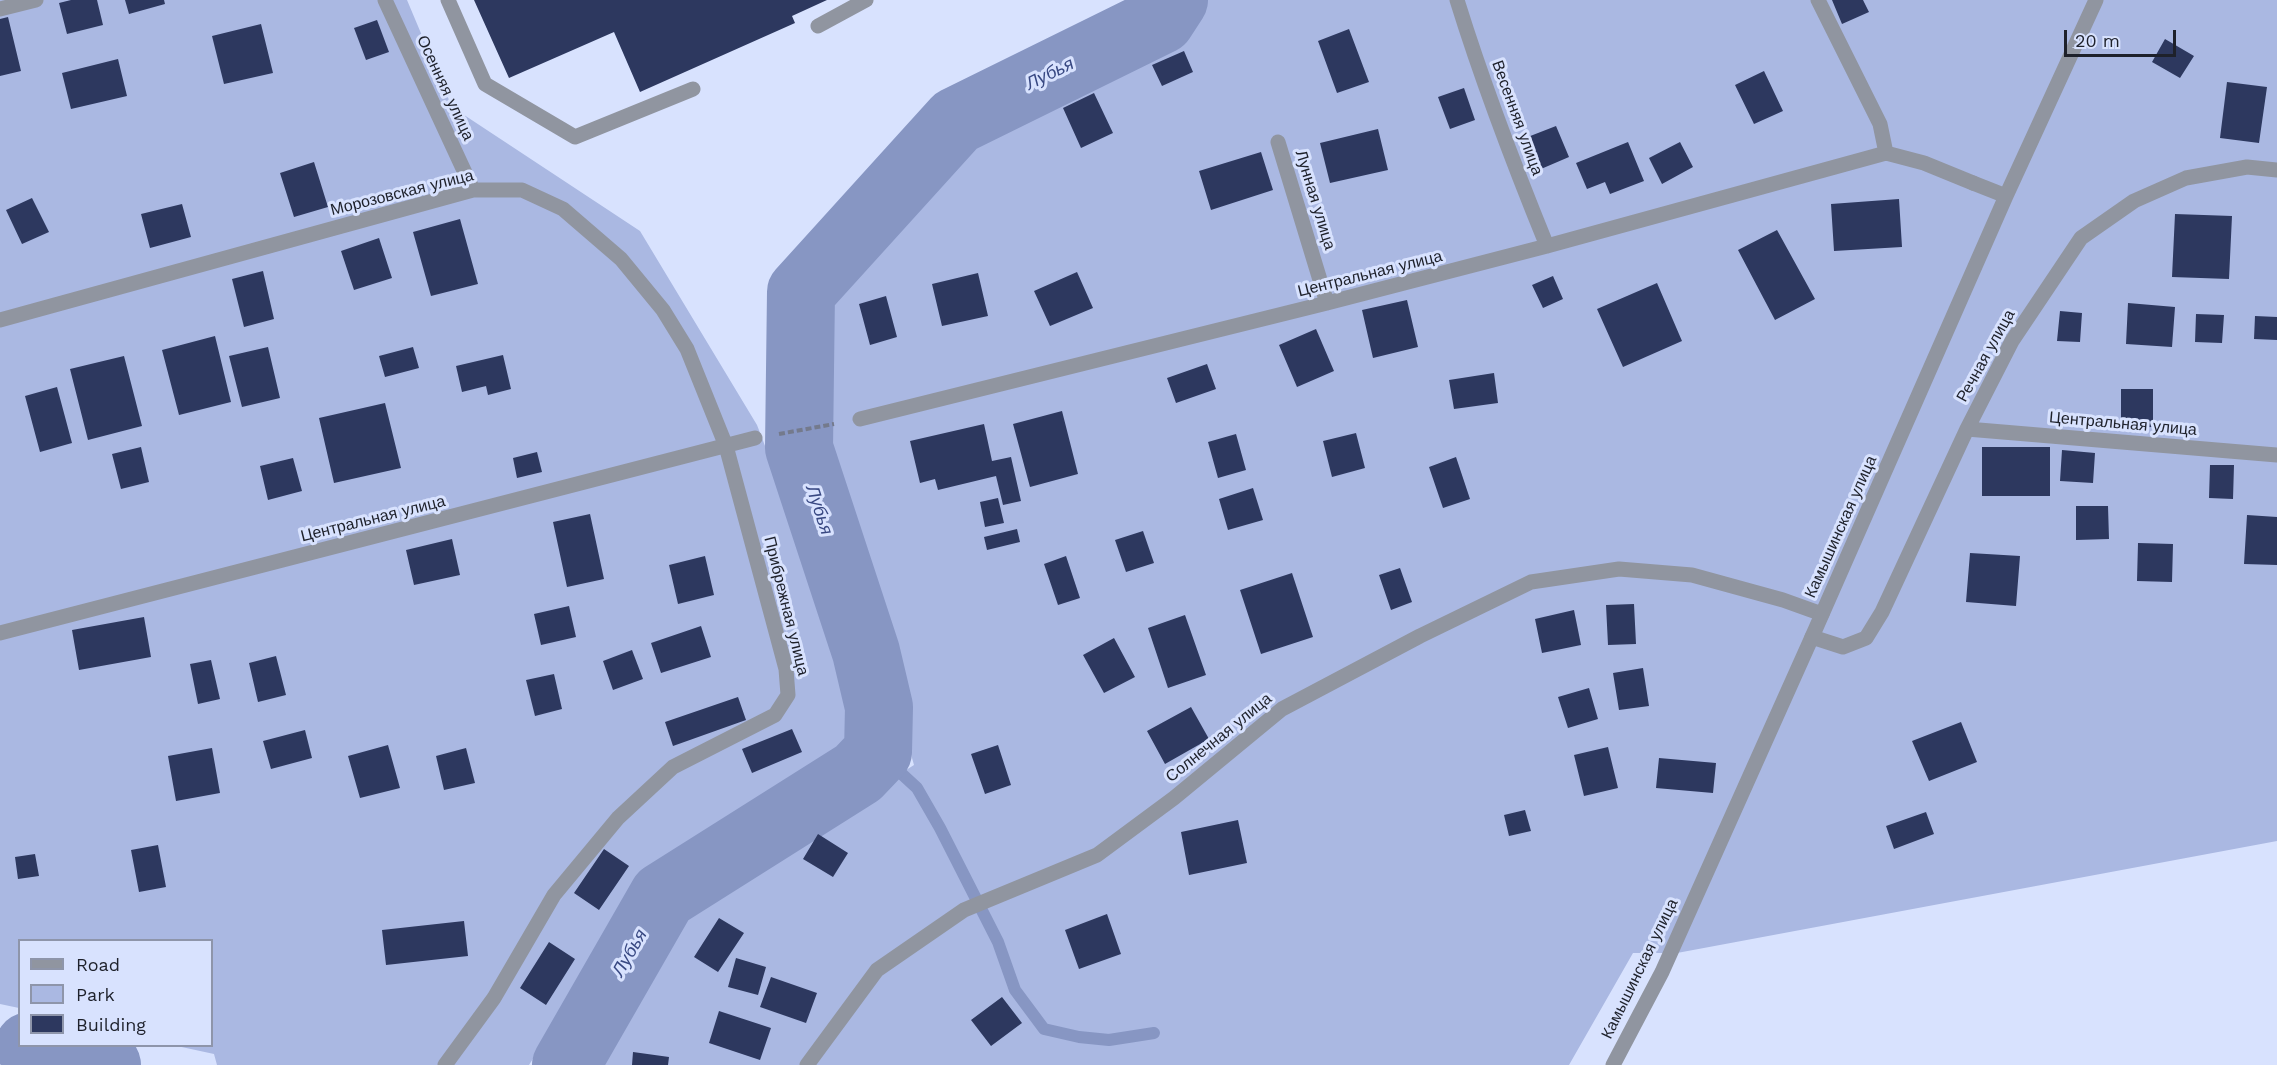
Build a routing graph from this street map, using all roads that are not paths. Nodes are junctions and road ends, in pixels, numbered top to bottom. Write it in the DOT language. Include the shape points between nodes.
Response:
graph roads {
  1 [pos="36,0"];
  2 [pos="385,0"];
  3 [pos="448,0"];
  4 [pos="866,0"];
  5 [pos="1457,0"];
  6 [pos="1818,0"];
  7 [pos="2096,0"];
  8 [pos="0,9"];
  9 [pos="818,26"];
  10 [pos="693,89"];
  11 [pos="1278,142"];
  12 [pos="1886,153"];
  13 [pos="2277,170"];
  14 [pos="473,190"];
  15 [pos="2006,196"];
  16 [pos="1547,246"];
  17 [pos="1327,303"];
  18 [pos="0,320"];
  19 [pos="860,419"];
  20 [pos="1967,429"];
  21 [pos="755,438"];
  22 [pos="726,446"];
  23 [pos="2277,455"];
  24 [pos="1822,614"];
  25 [pos="0,633"];
  26 [pos="1812,637"];
  27 [pos="445,1065"];
  28 [pos="807,1065"];
  29 [pos="1613,1065"];
  1 -- 8 [label="street"];
  2 -- 14 [label="street, Осенняя улица"];
  3 -- 10 [label="street" via="485,84 575,137"];
  4 -- 9 [label="street"];
  5 -- 16 [label="street, Весенняя улица"];
  6 -- 12 [label="street" via="1880,124"];
  7 -- 15 [label="street, Камышинская улица"];
  11 -- 17 [label="street, Лунная улица"];
  12 -- 15 [label="street" via="1924,163"];
  12 -- 16 [label="street, Центральная улица"];
  13 -- 20 [label="street, Речная улица" via="2247,167 2186,178 2134,201 2080,238 2012,342"];
  14 -- 18 [label="street, Морозовская улица"];
  14 -- 22 [label="street, Морозовская улица" via="522,190 532,194 563,209 621,260 663,310 687,349"];
  15 -- 24 [label="street, Камышинская улица"];
  16 -- 17 [label="street, Центральная улица"];
  17 -- 19 [label="street, Центральная улица"];
  20 -- 23 [label="street, Центральная улица"];
  20 -- 26 [label="street, Речная улица" via="1882,612 1866,638 1843,647"];
  21 -- 22 [label="street, Центральная улица"];
  22 -- 25 [label="street, Центральная улица"];
  22 -- 27 [label="street, Прибрежная улица" via="786,669 788,695 775,715 673,767 618,818 554,895 494,998"];
  24 -- 26 [label="street, Камышинская улица"];
  24 -- 28 [label="street, Солнечная улица" via="1692,575 1619,568 1531,582 1282,709 1097,855 964,910 877,970"];
  26 -- 29 [label="street, Камышинская улица" via="1662,972"];
}
